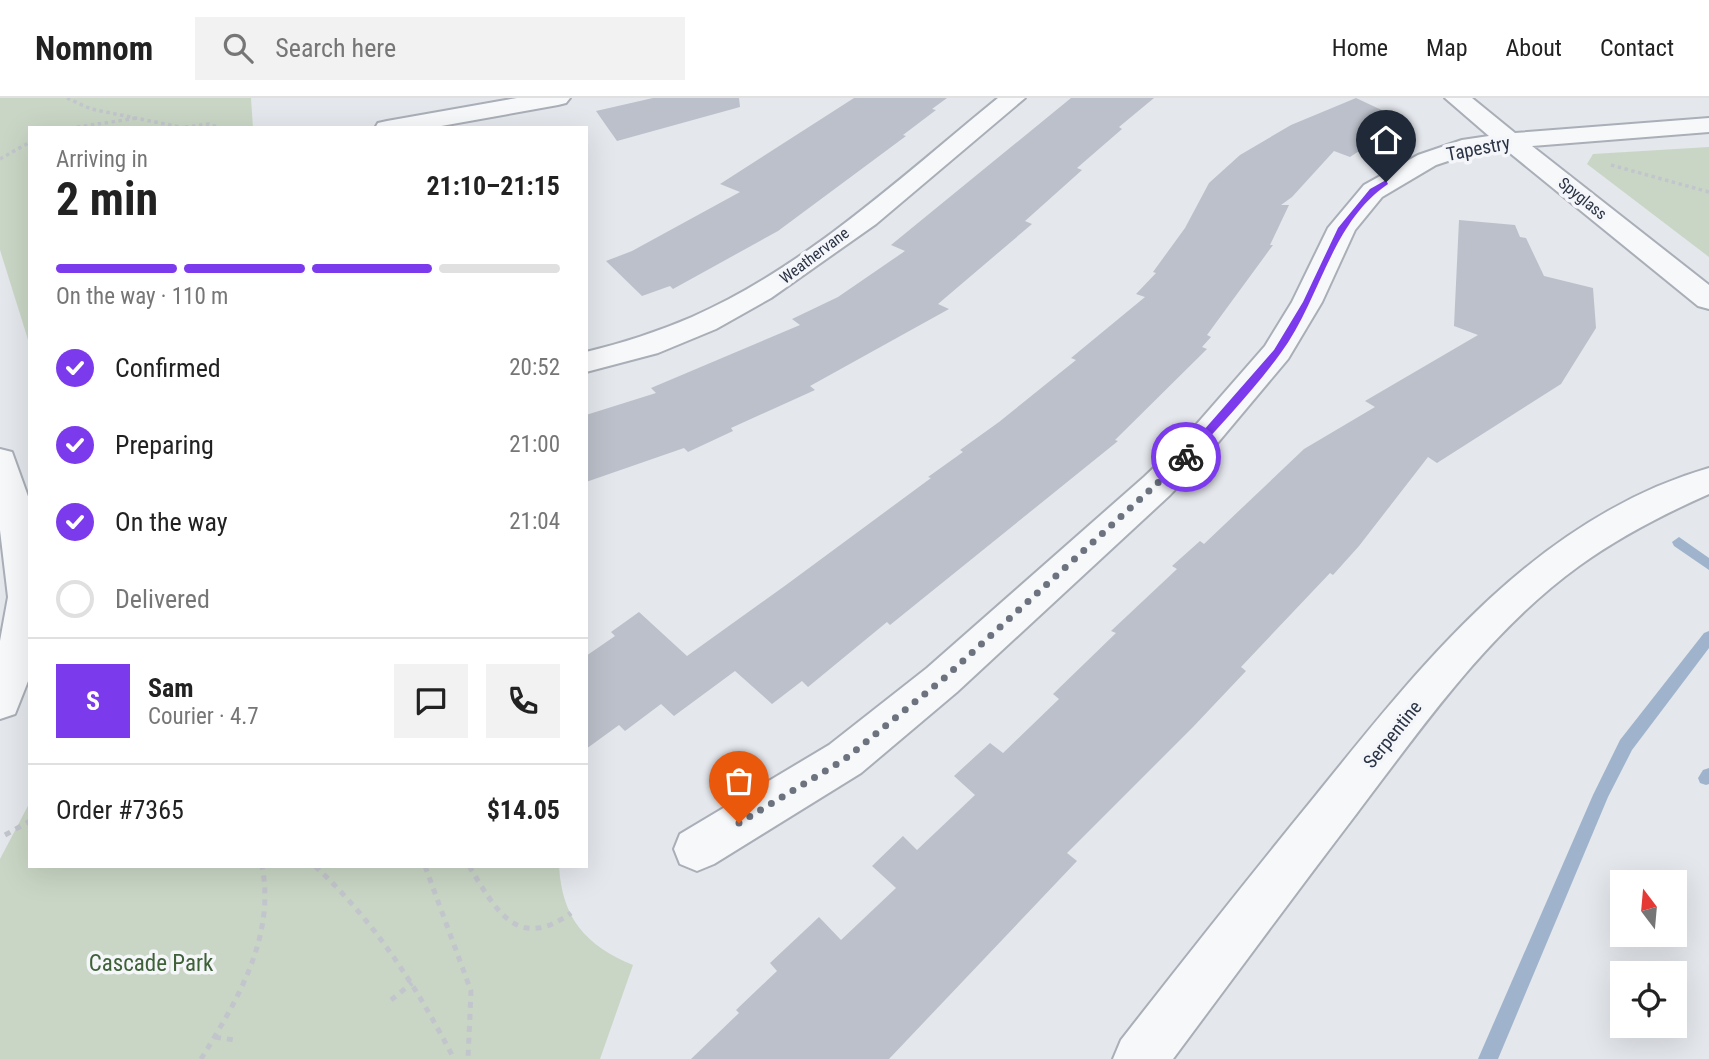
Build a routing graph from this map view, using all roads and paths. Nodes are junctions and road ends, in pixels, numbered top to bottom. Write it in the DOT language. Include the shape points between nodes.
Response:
graph roads {
  1 [pos="67,98"];
  2 [pos="558,98"];
  3 [pos="1013,98"];
  4 [pos="1457,98"];
  5 [pos="98,104"];
  6 [pos="1662,104"];
  7 [pos="92,109"];
  8 [pos="142,118"];
  9 [pos="84,126"];
  10 [pos="179,126"];
  11 [pos="192,126"];
  12 [pos="214,126"];
  13 [pos="398,126"];
  14 [pos="1700,126"];
  15 [pos="1511,140"];
  16 [pos="28,143"];
  17 [pos="0,159"];
  18 [pos="1600,162"];
  19 [pos="1709,192"];
  20 [pos="1709,300"];
  21 [pos="588,361"];
  22 [pos="0,461"];
  23 [pos="1709,480"];
  24 [pos="0,701"];
  25 [pos="28,822"];
  26 [pos="5,835"];
  27 [pos="697,849"];
  28 [pos="263,868"];
  29 [pos="317,868"];
  30 [pos="426,868"];
  31 [pos="470,868"];
  32 [pos="571,913"];
  33 [pos="412,983"];
  34 [pos="391,1000"];
  35 [pos="215,1037"];
  36 [pos="234,1040"];
  37 [pos="201,1059"];
  38 [pos="454,1059"];
  39 [pos="468,1059"];
  40 [pos="1140,1059"];
  1 -- 7 [label="path"];
  2 -- 13 [label="street"];
  3 -- 21 [label="street, Weathervane" via="779,282 687,332"];
  4 -- 15 [label="street, Spyglass"];
  5 -- 7 [label="path"];
  6 -- 14 [label="street"];
  7 -- 8 [label="path"];
  8 -- 9 [label="path"];
  8 -- 10 [label="path"];
  11 -- 12 [label="path"];
  14 -- 15 [label="street, Tapestry"];
  15 -- 20 [label="street, Spyglass"];
  15 -- 27 [label="street, Tapestry" via="1450,151 1373,191 1342,228 1277,352 1157,486 942,680 845,759"];
  16 -- 17 [label="path"];
  18 -- 19 [label="path"];
  22 -- 24 [label="street" via="27,583 24,622"];
  23 -- 40 [label="street, Serpentine" via="1601,532 1554,565 1478,633 1323,821"];
  25 -- 26 [label="path"];
  28 -- 35 [label="path" via="266,897 258,944"];
  29 -- 33 [label="path" via="378,933"];
  30 -- 39 [label="path" via="468,981"];
  31 -- 32 [label="path" via="500,910 525,928 547,928"];
  33 -- 34 [label="path"];
  33 -- 38 [label="path"];
  35 -- 36 [label="path"];
  35 -- 37 [label="path"];
}
